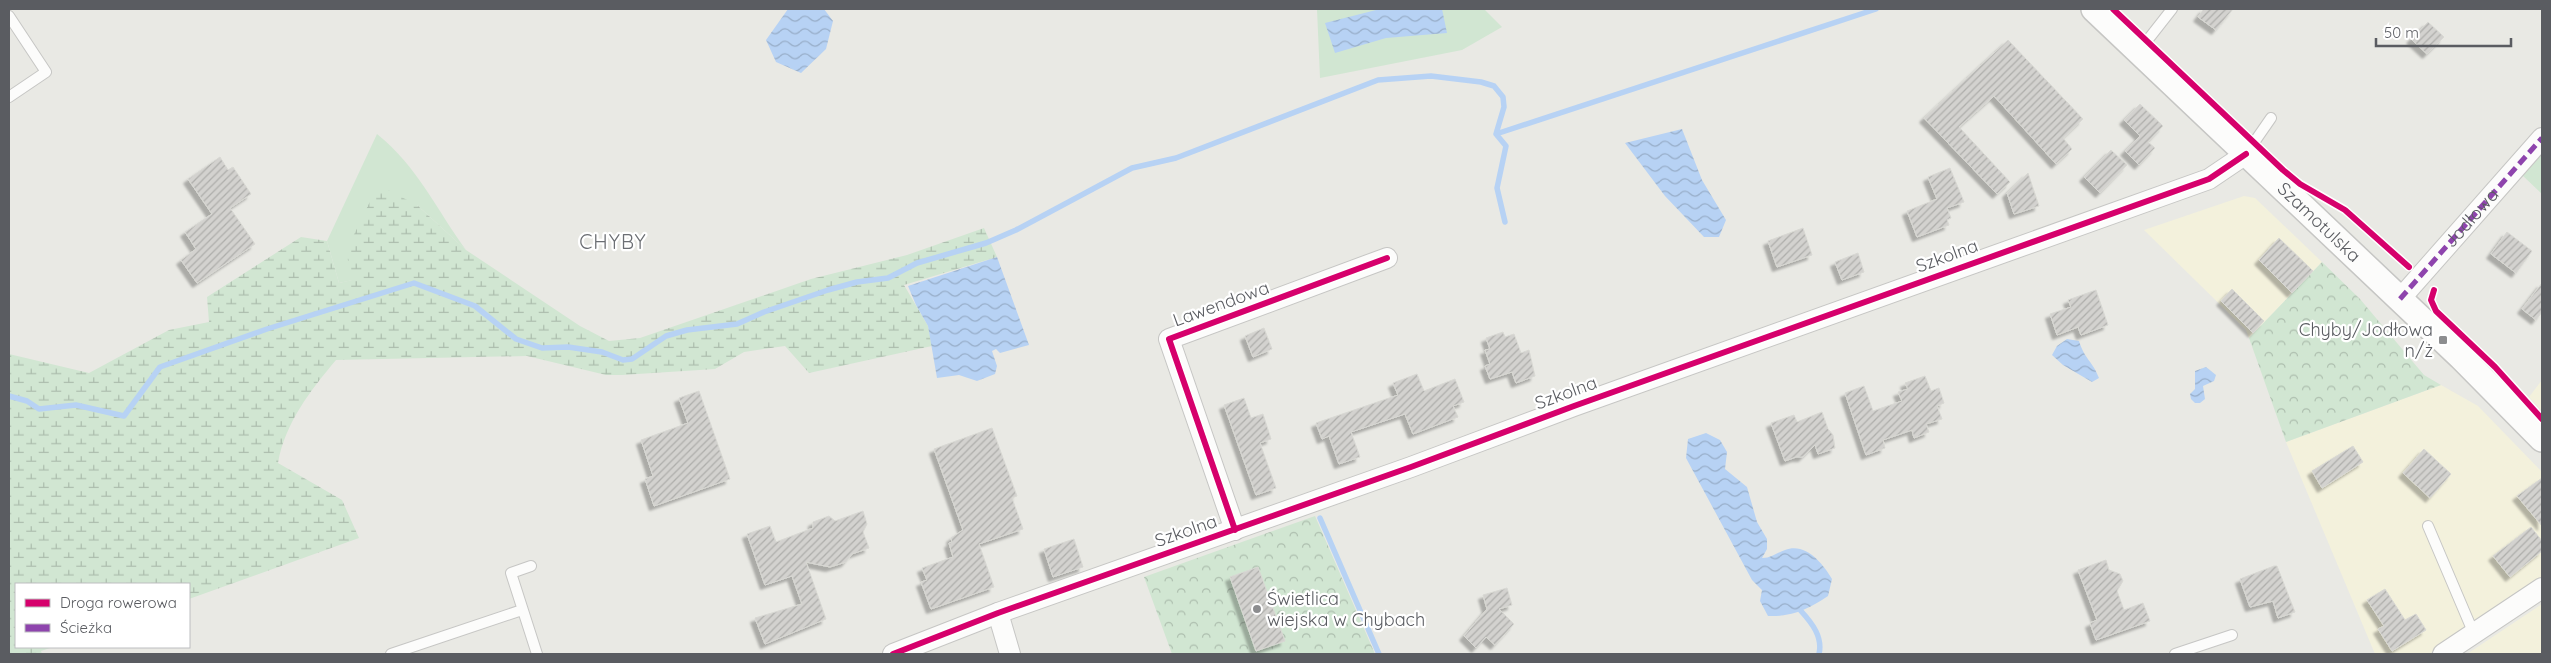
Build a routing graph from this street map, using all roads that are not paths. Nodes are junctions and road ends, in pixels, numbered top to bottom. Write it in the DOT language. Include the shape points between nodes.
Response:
graph roads {
  1 [pos="2094,9"];
  2 [pos="2172,9"];
  3 [pos="9,16"];
  4 [pos="2138,52"];
  5 [pos="9,97"];
  6 [pos="2271,118"];
  7 [pos="2542,138"];
  8 [pos="2246,154"];
  9 [pos="1387,258"];
  10 [pos="2400,299"];
  11 [pos="2542,439"];
  12 [pos="2428,526"];
  13 [pos="1235,530"];
  14 [pos="531,566"];
  15 [pos="2542,588"];
  16 [pos="522,610"];
  17 [pos="998,613"];
  18 [pos="2474,634"];
  19 [pos="2232,635"];
  20 [pos="391,654"];
  21 [pos="537,654"];
  22 [pos="893,654"];
  23 [pos="1010,654"];
  24 [pos="2175,654"];
  25 [pos="2443,654"];
  1 -- 4 [label="street, Szamotulska"];
  2 -- 4 [label="lane"];
  3 -- 5 [label="lane" via="46,72"];
  4 -- 8 [label="street, Szamotulska"];
  6 -- 8 [label="lane"];
  7 -- 10 [label="street, Jodłowa"];
  8 -- 10 [label="street, Szamotulska"];
  8 -- 13 [label="street, Szkolna" via="2209,179"];
  9 -- 13 [label="street, Lawendowa" via="1170,339"];
  10 -- 11 [label="street, Szamotulska"];
  12 -- 18 [label="lane"];
  13 -- 17 [label="street, Szkolna"];
  14 -- 16 [label="lane" via="511,573"];
  15 -- 18 [label="street"];
  16 -- 20 [label="lane"];
  16 -- 21 [label="lane"];
  17 -- 22 [label="street, Szkolna"];
  17 -- 23 [label="street"];
  18 -- 25 [label="street"];
  19 -- 24 [label="lane"];
}
